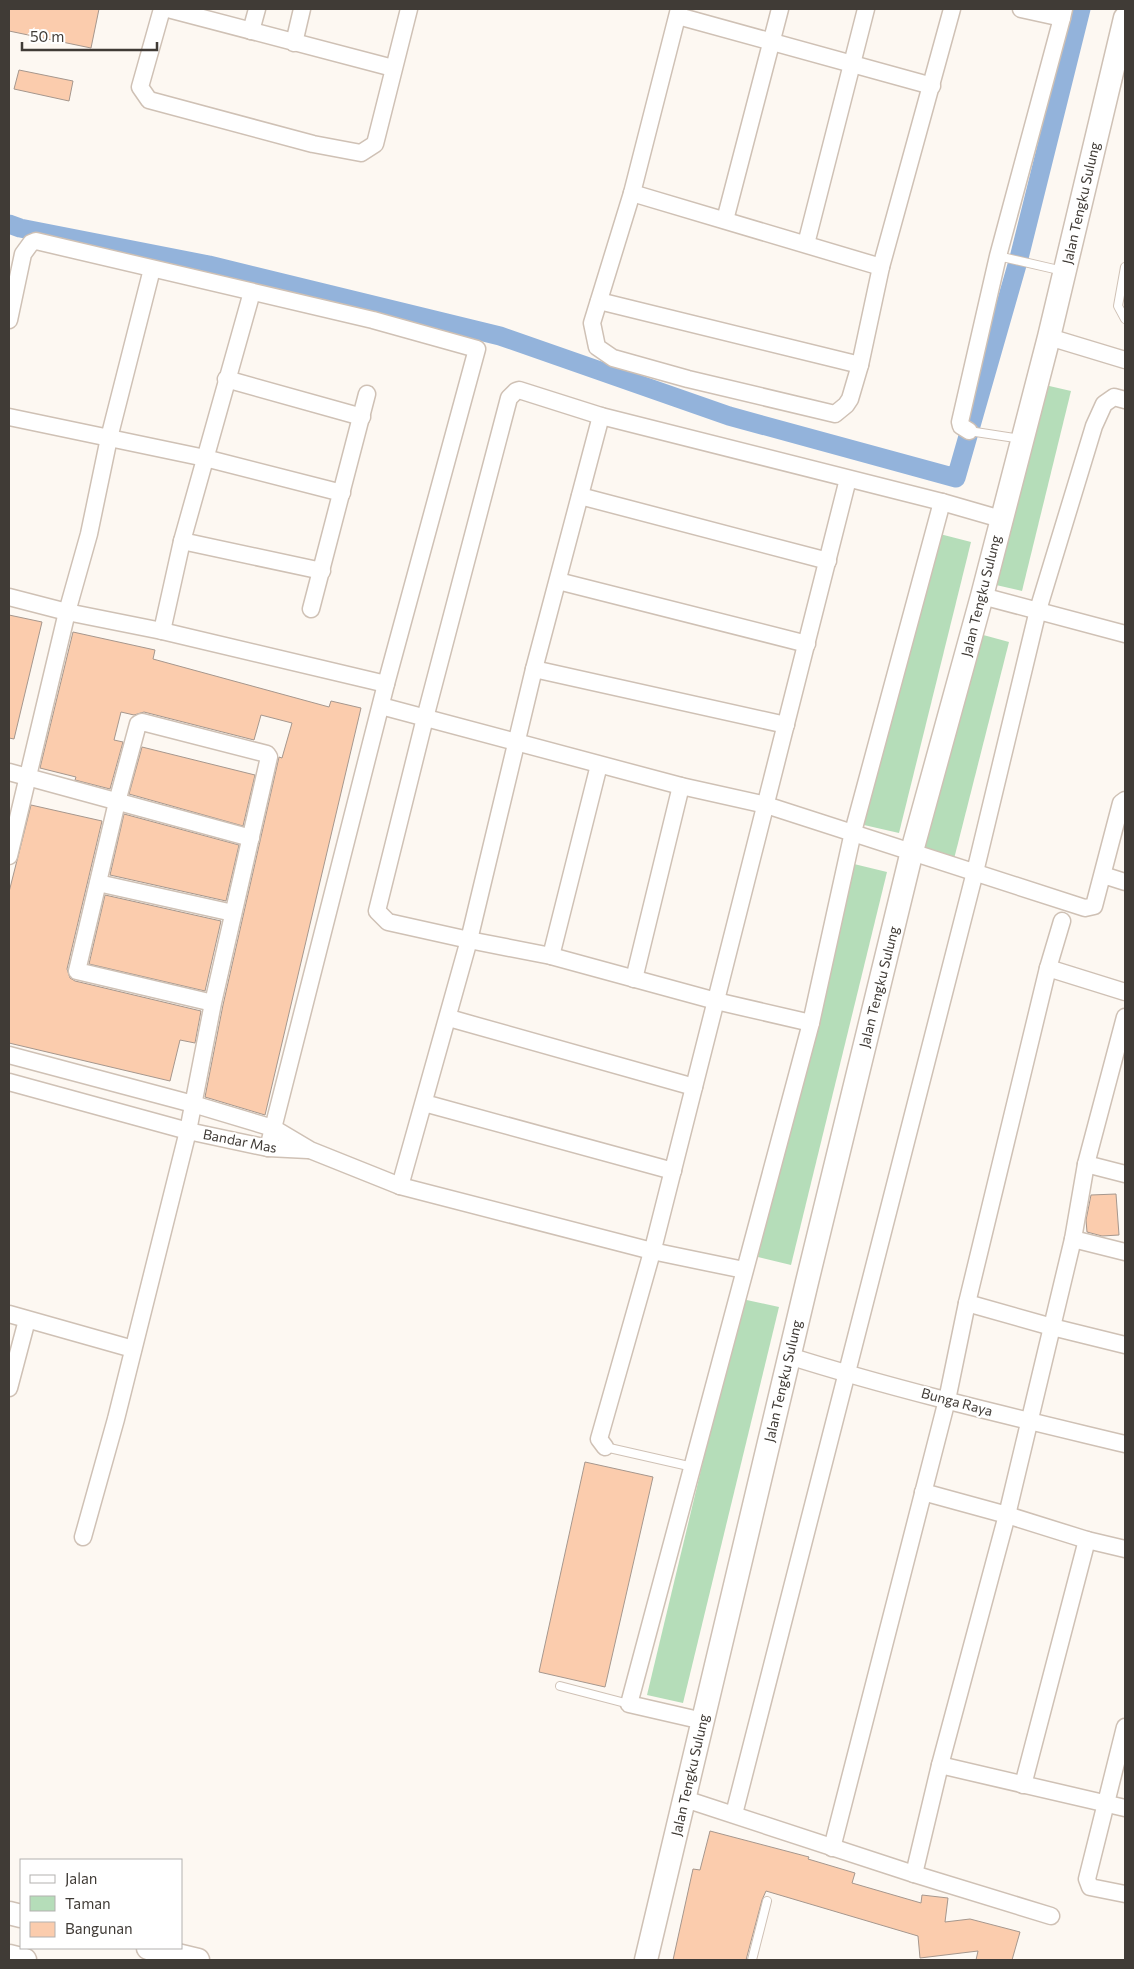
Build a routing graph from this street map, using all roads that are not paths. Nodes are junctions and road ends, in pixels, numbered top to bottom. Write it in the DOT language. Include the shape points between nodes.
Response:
graph roads {
  1 [pos="162,9"];
  2 [pos="168,9"];
  3 [pos="257,9"];
  4 [pos="302,9"];
  5 [pos="409,9"];
  6 [pos="780,9"];
  7 [pos="866,9"];
  8 [pos="952,9"];
  9 [pos="1021,9"];
  10 [pos="678,12"];
  11 [pos="1063,13"];
  12 [pos="1125,18"];
  13 [pos="251,31"];
  14 [pos="770,41"];
  15 [pos="294,43"];
  16 [pos="852,64"];
  17 [pos="393,68"];
  18 [pos="932,86"];
  19 [pos="632,193"];
  20 [pos="725,220"];
  21 [pos="806,244"];
  22 [pos="1003,257"];
  23 [pos="881,267"];
  24 [pos="1125,267"];
  25 [pos="152,269"];
  26 [pos="1065,271"];
  27 [pos="252,292"];
  28 [pos="599,301"];
  29 [pos="1125,319"];
  30 [pos="9,320"];
  31 [pos="1048,337"];
  32 [pos="1125,360"];
  33 [pos="860,365"];
  34 [pos="226,379"];
  35 [pos="367,394"];
  36 [pos="1125,400"];
  37 [pos="601,416"];
  38 [pos="9,417"];
  39 [pos="362,417"];
  40 [pos="969,431"];
  41 [pos="109,438"];
  42 [pos="1022,439"];
  43 [pos="205,458"];
  44 [pos="848,479"];
  45 [pos="342,493"];
  46 [pos="580,496"];
  47 [pos="942,502"];
  48 [pos="1000,519"];
  49 [pos="182,541"];
  50 [pos="828,561"];
  51 [pos="322,571"];
  52 [pos="558,581"];
  53 [pos="9,596"];
  54 [pos="982,596"];
  55 [pos="311,609"];
  56 [pos="1038,610"];
  57 [pos="67,612"];
  58 [pos="162,631"];
  59 [pos="1125,634"];
  60 [pos="807,644"];
  61 [pos="534,669"];
  62 [pos="386,684"];
  63 [pos="381,706"];
  64 [pos="425,718"];
  65 [pos="786,725"];
  66 [pos="516,741"];
  67 [pos="599,765"];
  68 [pos="9,772"];
  69 [pos="28,777"];
  70 [pos="681,786"];
  71 [pos="1125,800"];
  72 [pos="117,802"];
  73 [pos="766,805"];
  74 [pos="853,832"];
  75 [pos="251,838"];
  76 [pos="912,851"];
  77 [pos="9,856"];
  78 [pos="975,872"];
  79 [pos="1104,875"];
  80 [pos="1125,882"];
  81 [pos="98,883"];
  82 [pos="233,913"];
  83 [pos="1062,921"];
  84 [pos="469,940"];
  85 [pos="551,956"];
  86 [pos="1048,968"];
  87 [pos="634,979"];
  88 [pos="1125,992"];
  89 [pos="716,1001"];
  90 [pos="213,1003"];
  91 [pos="1125,1017"];
  92 [pos="448,1018"];
  93 [pos="811,1024"];
  94 [pos="9,1055"];
  95 [pos="9,1082"];
  96 [pos="694,1087"];
  97 [pos="424,1102"];
  98 [pos="193,1104"];
  99 [pos="273,1128"];
  100 [pos="188,1131"];
  101 [pos="268,1148"];
  102 [pos="310,1150"];
  103 [pos="1086,1164"];
  104 [pos="673,1171"];
  105 [pos="1125,1174"];
  106 [pos="400,1186"];
  107 [pos="1073,1239"];
  108 [pos="652,1252"];
  109 [pos="1125,1252"];
  110 [pos="744,1270"];
  111 [pos="967,1303"];
  112 [pos="9,1314"];
  113 [pos="27,1320"];
  114 [pos="1052,1327"];
  115 [pos="1125,1345"];
  116 [pos="134,1349"];
  117 [pos="790,1356"];
  118 [pos="848,1374"];
  119 [pos="9,1388"];
  120 [pos="947,1400"];
  121 [pos="1028,1421"];
  122 [pos="1125,1444"];
  123 [pos="604,1447"];
  124 [pos="693,1467"];
  125 [pos="923,1492"];
  126 [pos="1007,1515"];
  127 [pos="83,1537"];
  128 [pos="1087,1540"];
  129 [pos="1125,1549"];
  130 [pos="560,1686"];
  131 [pos="629,1704"];
  132 [pos="703,1721"];
  133 [pos="1125,1727"];
  134 [pos="940,1765"];
  135 [pos="1023,1785"];
  136 [pos="685,1799"];
  137 [pos="1106,1803"];
  138 [pos="1125,1808"];
  139 [pos="734,1814"];
  140 [pos="832,1848"];
  141 [pos="914,1874"];
  142 [pos="1125,1894"];
  143 [pos="767,1901"];
  144 [pos="1051,1916"];
  145 [pos="152,1949"];
  146 [pos="9,1956"];
  147 [pos="25,1960"];
  148 [pos="198,1960"];
  149 [pos="646,1960"];
  150 [pos="752,1960"];
  1 -- 17 [label="street" via="140,87 149,100 313,144 361,153 375,144"];
  2 -- 13 [label="street"];
  3 -- 13 [label="street"];
  4 -- 15 [label="street"];
  5 -- 17 [label="street"];
  6 -- 14 [label="street"];
  7 -- 16 [label="street"];
  8 -- 18 [label="street"];
  9 -- 11 [label="street"];
  10 -- 14 [label="street"];
  10 -- 19 [label="street"];
  11 -- 22 [label="street"];
  12 -- 26 [label="street, Jalan Tengku Sulung" via="1115,73"];
  13 -- 15 [label="street"];
  14 -- 16 [label="street"];
  14 -- 20 [label="street"];
  15 -- 17 [label="street"];
  16 -- 18 [label="street"];
  16 -- 21 [label="street"];
  18 -- 23 [label="street"];
  19 -- 20 [label="street"];
  19 -- 28 [label="street"];
  20 -- 21 [label="street"];
  21 -- 23 [label="street"];
  22 -- 26 [label="lane"];
  22 -- 40 [label="street" via="960,422"];
  23 -- 33 [label="street"];
  24 -- 29 [label="lane" via="1118,306"];
  25 -- 27 [label="street"];
  25 -- 30 [label="street" via="36,240 23,254"];
  25 -- 41 [label="street"];
  26 -- 31 [label="street, Jalan Tengku Sulung"];
  27 -- 34 [label="street"];
  27 -- 62 [label="street" via="373,320 477,349"];
  28 -- 33 [label="street"];
  28 -- 33 [label="street" via="592,323 594,340 597,347 613,358 816,410 835,414 846,405"];
  31 -- 32 [label="street"];
  31 -- 42 [label="street, Jalan Tengku Sulung"];
  34 -- 39 [label="street"];
  34 -- 43 [label="street"];
  35 -- 39 [label="street"];
  36 -- 56 [label="street" via="1114,397 1104,404 1094,426"];
  37 -- 44 [label="street"];
  37 -- 46 [label="street"];
  37 -- 64 [label="street" via="519,390 509,398"];
  38 -- 41 [label="street"];
  39 -- 45 [label="street"];
  40 -- 42 [label="lane"];
  41 -- 43 [label="street"];
  41 -- 57 [label="street" via="89,534"];
  42 -- 48 [label="street, Jalan Tengku Sulung"];
  43 -- 45 [label="street"];
  43 -- 49 [label="street"];
  44 -- 47 [label="street"];
  44 -- 50 [label="street"];
  45 -- 51 [label="street"];
  46 -- 50 [label="street"];
  46 -- 52 [label="street"];
  47 -- 48 [label="street"];
  47 -- 74 [label="street"];
  48 -- 54 [label="street, Jalan Tengku Sulung"];
  49 -- 51 [label="street"];
  49 -- 58 [label="street"];
  50 -- 60 [label="street"];
  51 -- 55 [label="street"];
  52 -- 60 [label="street"];
  52 -- 61 [label="street"];
  53 -- 57 [label="street"];
  54 -- 56 [label="street"];
  54 -- 76 [label="street, Jalan Tengku Sulung"];
  56 -- 59 [label="street"];
  56 -- 78 [label="street"];
  57 -- 58 [label="street"];
  57 -- 69 [label="street"];
  58 -- 62 [label="street"];
  60 -- 65 [label="street"];
  61 -- 65 [label="street"];
  61 -- 66 [label="street"];
  62 -- 63 [label="street"];
  63 -- 64 [label="street"];
  63 -- 99 [label="street"];
  64 -- 66 [label="street"];
  64 -- 84 [label="street" via="377,911 388,922"];
  65 -- 73 [label="street"];
  66 -- 67 [label="street"];
  66 -- 84 [label="street"];
  67 -- 70 [label="street"];
  67 -- 85 [label="street"];
  68 -- 69 [label="street"];
  69 -- 72 [label="street"];
  69 -- 77 [label="street"];
  70 -- 73 [label="street"];
  70 -- 87 [label="street"];
  71 -- 79 [label="street" via="1121,802"];
  72 -- 75 [label="street"];
  72 -- 75 [label="street" via="138,724 142,722 267,754"];
  72 -- 81 [label="street"];
  73 -- 74 [label="street"];
  73 -- 89 [label="street"];
  74 -- 76 [label="street"];
  74 -- 93 [label="street"];
  75 -- 82 [label="street"];
  76 -- 78 [label="street"];
  76 -- 117 [label="street, Jalan Tengku Sulung"];
  78 -- 79 [label="street" via="1085,908 1094,906"];
  78 -- 118 [label="street"];
  79 -- 80 [label="street"];
  81 -- 82 [label="street"];
  81 -- 90 [label="street" via="78,972"];
  82 -- 90 [label="street"];
  83 -- 86 [label="street"];
  84 -- 85 [label="street"];
  84 -- 92 [label="street"];
  85 -- 87 [label="street"];
  86 -- 88 [label="street"];
  86 -- 111 [label="street"];
  87 -- 89 [label="street"];
  89 -- 93 [label="street"];
  89 -- 96 [label="street"];
  90 -- 98 [label="street"];
  91 -- 103 [label="street"];
  92 -- 96 [label="street"];
  92 -- 97 [label="street"];
  93 -- 110 [label="street"];
  94 -- 98 [label="street, Bandar Mas"];
  95 -- 100 [label="street, Bandar Mas"];
  96 -- 104 [label="street"];
  97 -- 104 [label="street"];
  97 -- 106 [label="street"];
  98 -- 99 [label="street, Bandar Mas"];
  98 -- 100 [label="street"];
  99 -- 101 [label="street"];
  99 -- 102 [label="street, Bandar Mas"];
  100 -- 101 [label="street, Bandar Mas"];
  100 -- 116 [label="street"];
  101 -- 102 [label="street, Bandar Mas"];
  102 -- 106 [label="street"];
  103 -- 105 [label="street"];
  103 -- 107 [label="street"];
  104 -- 108 [label="street"];
  106 -- 108 [label="street"];
  107 -- 109 [label="street"];
  107 -- 114 [label="street"];
  108 -- 110 [label="street"];
  108 -- 123 [label="street" via="599,1439"];
  110 -- 124 [label="street"];
  111 -- 114 [label="street"];
  111 -- 120 [label="street"];
  112 -- 113 [label="street"];
  113 -- 116 [label="street"];
  113 -- 119 [label="street"];
  114 -- 115 [label="street"];
  114 -- 121 [label="street"];
  116 -- 127 [label="street"];
  117 -- 118 [label="street, Bunga Raya"];
  117 -- 132 [label="street, Jalan Tengku Sulung"];
  118 -- 120 [label="street, Bunga Raya"];
  118 -- 139 [label="street"];
  120 -- 121 [label="street, Bunga Raya"];
  120 -- 125 [label="street"];
  121 -- 122 [label="street, Bunga Raya"];
  121 -- 126 [label="street"];
  123 -- 124 [label="lane"];
  124 -- 131 [label="street"];
  125 -- 126 [label="street"];
  125 -- 140 [label="street"];
  126 -- 128 [label="street"];
  126 -- 134 [label="street"];
  128 -- 129 [label="street"];
  128 -- 135 [label="street"];
  130 -- 131 [label="lane"];
  131 -- 132 [label="street"];
  132 -- 136 [label="street, Jalan Tengku Sulung"];
  133 -- 137 [label="street"];
  134 -- 135 [label="street"];
  134 -- 141 [label="street"];
  135 -- 137 [label="street"];
  136 -- 139 [label="street"];
  136 -- 149 [label="street, Jalan Tengku Sulung"];
  137 -- 138 [label="street"];
  137 -- 142 [label="street" via="1087,1879 1090,1886"];
  139 -- 140 [label="street"];
  140 -- 141 [label="street"];
  141 -- 144 [label="street"];
  143 -- 150 [label="lane"];
  145 -- 148 [label="street"];
  146 -- 147 [label="street"];
}
